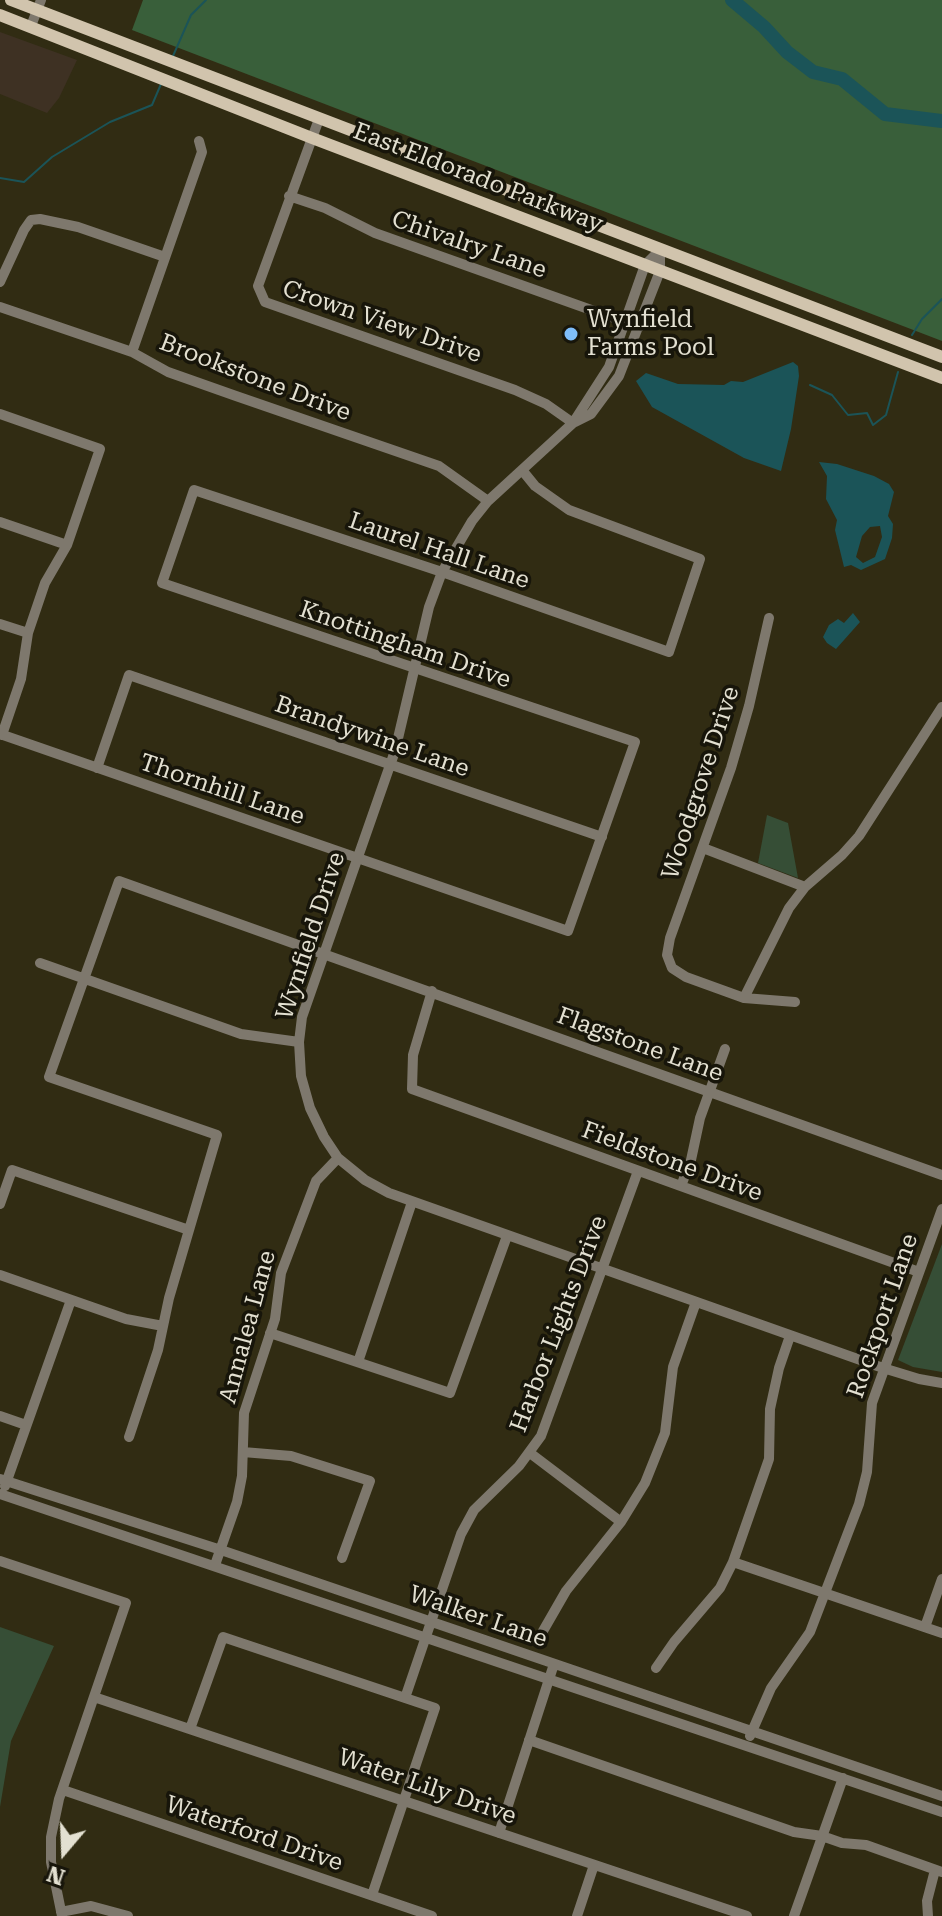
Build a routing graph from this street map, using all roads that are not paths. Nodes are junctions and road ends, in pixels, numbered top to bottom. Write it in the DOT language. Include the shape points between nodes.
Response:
graph roads {
  1 [pos="11,0"];
  2 [pos="39,5"];
  3 [pos="0,15"];
  4 [pos="31,26"];
  5 [pos="319,119"];
  6 [pos="312,138"];
  7 [pos="199,141"];
  8 [pos="289,196"];
  9 [pos="660,250"];
  10 [pos="165,257"];
  11 [pos="645,265"];
  12 [pos="660,271"];
  13 [pos="0,282"];
  14 [pos="0,307"];
  15 [pos="626,321"];
  16 [pos="639,327"];
  17 [pos="132,352"];
  18 [pos="942,357"];
  19 [pos="942,378"];
  20 [pos="0,414"];
  21 [pos="573,423"];
  22 [pos="522,470"];
  23 [pos="488,501"];
  24 [pos="0,522"];
  25 [pos="67,545"];
  26 [pos="442,572"];
  27 [pos="162,583"];
  28 [pos="769,618"];
  29 [pos="0,624"];
  30 [pos="28,633"];
  31 [pos="415,670"];
  32 [pos="942,707"];
  33 [pos="1,734"];
  34 [pos="390,765"];
  35 [pos="97,768"];
  36 [pos="602,837"];
  37 [pos="703,848"];
  38 [pos="357,858"];
  39 [pos="805,887"];
  40 [pos="324,952"];
  41 [pos="40,963"];
  42 [pos="84,979"];
  43 [pos="432,991"];
  44 [pos="744,998"];
  45 [pos="795,1002"];
  46 [pos="299,1042"];
  47 [pos="725,1049"];
  48 [pos="709,1091"];
  49 [pos="338,1158"];
  50 [pos="638,1171"];
  51 [pos="942,1175"];
  52 [pos="681,1186"];
  53 [pos="412,1202"];
  54 [pos="0,1204"];
  55 [pos="942,1209"];
  56 [pos="189,1230"];
  57 [pos="507,1236"];
  58 [pos="602,1269"];
  59 [pos="919,1272"];
  60 [pos="0,1275"];
  61 [pos="71,1300"];
  62 [pos="696,1302"];
  63 [pos="163,1326"];
  64 [pos="270,1333"];
  65 [pos="790,1336"];
  66 [pos="358,1362"];
  67 [pos="883,1368"];
  68 [pos="942,1383"];
  69 [pos="0,1416"];
  70 [pos="26,1425"];
  71 [pos="129,1437"];
  72 [pos="243,1452"];
  73 [pos="530,1453"];
  74 [pos="2,1489"];
  75 [pos="621,1522"];
  76 [pos="218,1558"];
  77 [pos="342,1558"];
  78 [pos="0,1561"];
  79 [pos="733,1562"];
  80 [pos="942,1579"];
  81 [pos="825,1594"];
  82 [pos="925,1627"];
  83 [pos="427,1630"];
  84 [pos="543,1631"];
  85 [pos="942,1633"];
  86 [pos="656,1668"];
  87 [pos="552,1671"];
  88 [pos="94,1697"];
  89 [pos="405,1698"];
  90 [pos="190,1729"];
  91 [pos="529,1740"];
  92 [pos="750,1740"];
  93 [pos="843,1778"];
  94 [pos="63,1790"];
  95 [pos="942,1796"];
  96 [pos="403,1800"];
  97 [pos="942,1812"];
  98 [pos="499,1833"];
  99 [pos="822,1836"];
  100 [pos="594,1865"];
  101 [pos="938,1871"];
  102 [pos="372,1895"];
  103 [pos="62,1914"];
  104 [pos="128,1916"];
  105 [pos="432,1916"];
  106 [pos="577,1916"];
  107 [pos="747,1916"];
  108 [pos="794,1916"];
  109 [pos="928,1916"];
  1 -- 2 [label="main road, East Eldorado Parkway"];
  2 -- 4 [label="street"];
  2 -- 5 [label="main road, East Eldorado Parkway"];
  3 -- 4 [label="main road, East Eldorado Parkway"];
  4 -- 6 [label="main road, East Eldorado Parkway"];
  5 -- 6 [label="street, Crown View Drive"];
  5 -- 9 [label="main road, East Eldorado Parkway"];
  6 -- 8 [label="street, Crown View Drive"];
  6 -- 11 [label="main road, East Eldorado Parkway"];
  7 -- 10 [label="street" via="202,152"];
  8 -- 15 [label="street, Chivalry Lane" via="375,233"];
  8 -- 21 [label="street, Crown View Drive" via="258,286 265,302 515,390"];
  9 -- 11 [label="street, Wynfield Drive"];
  9 -- 12 [label="street, Wynfield Drive"];
  9 -- 18 [label="main road, East Eldorado Parkway"];
  10 -- 13 [label="street" via="78,227 31,220"];
  10 -- 17 [label="street"];
  11 -- 12 [label="main road, East Eldorado Parkway"];
  11 -- 15 [label="street, Wynfield Drive"];
  12 -- 16 [label="street, Wynfield Drive"];
  12 -- 19 [label="main road, East Eldorado Parkway"];
  14 -- 17 [label="street, Brookstone Drive"];
  15 -- 16 [label="street, Chivalry Lane"];
  15 -- 21 [label="street, Wynfield Drive" via="609,367"];
  16 -- 21 [label="street, Wynfield Drive" via="606,395 591,414"];
  17 -- 23 [label="street, Brookstone Drive" via="168,372 439,466"];
  20 -- 25 [label="street" via="100,449"];
  21 -- 22 [label="street, Wynfield Drive"];
  22 -- 23 [label="street, Wynfield Drive"];
  22 -- 26 [label="street, Laurel Hall Lane" via="569,510 700,559 669,652"];
  23 -- 26 [label="street, Wynfield Drive"];
  24 -- 25 [label="street"];
  25 -- 30 [label="street" via="45,583"];
  26 -- 27 [label="street, Laurel Hall Lane" via="194,490"];
  26 -- 31 [label="street, Wynfield Drive"];
  27 -- 31 [label="street, Knottingham Drive"];
  28 -- 37 [label="street, Woodgrove Drive" via="742,731"];
  29 -- 30 [label="street"];
  30 -- 33 [label="street" via="21,679"];
  31 -- 34 [label="street, Wynfield Drive"];
  31 -- 36 [label="street, Knottingham Drive" via="635,742"];
  32 -- 39 [label="street" via="859,836"];
  33 -- 35 [label="street, Thornhill Lane"];
  34 -- 35 [label="street, Brandywine Lane" via="129,675"];
  34 -- 36 [label="street, Brandywine Lane"];
  34 -- 38 [label="street, Wynfield Drive"];
  35 -- 38 [label="street, Thornhill Lane"];
  36 -- 38 [label="street, Thornhill Lane" via="568,931"];
  37 -- 39 [label="street"];
  37 -- 44 [label="street, Woodgrove Drive" via="670,938 668,960 680,974"];
  38 -- 40 [label="street, Wynfield Drive"];
  39 -- 44 [label="street"];
  40 -- 42 [label="street, Flagstone Lane" via="119,881"];
  40 -- 43 [label="street, Flagstone Lane"];
  40 -- 46 [label="street, Wynfield Drive"];
  41 -- 42 [label="street"];
  42 -- 46 [label="street" via="241,1034"];
  42 -- 56 [label="street" via="49,1077 217,1135"];
  43 -- 48 [label="street, Flagstone Lane"];
  43 -- 50 [label="street, Fieldstone Drive" via="413,1055 412,1089"];
  44 -- 45 [label="street"];
  46 -- 49 [label="street, Wynfield Drive" via="310,1108"];
  47 -- 48 [label="street"];
  48 -- 51 [label="street, Flagstone Lane"];
  48 -- 52 [label="street"];
  49 -- 53 [label="street, Wynfield Drive" via="365,1180"];
  49 -- 64 [label="street, Annalea Lane" via="316,1181 304,1209 281,1273"];
  50 -- 52 [label="street, Fieldstone Drive"];
  50 -- 58 [label="street, Harbor Lights Drive"];
  52 -- 59 [label="street, Fieldstone Drive"];
  53 -- 57 [label="street, Wynfield Drive"];
  53 -- 66 [label="street"];
  54 -- 56 [label="street" via="12,1170"];
  55 -- 59 [label="street, Rockport Lane"];
  56 -- 63 [label="street"];
  57 -- 58 [label="street, Wynfield Drive"];
  57 -- 66 [label="street" via="450,1393"];
  58 -- 62 [label="street, Wynfield Drive"];
  58 -- 73 [label="street, Harbor Lights Drive" via="541,1436"];
  59 -- 67 [label="street, Rockport Lane"];
  60 -- 61 [label="street"];
  61 -- 63 [label="street"];
  61 -- 70 [label="street"];
  62 -- 65 [label="street, Wynfield Drive"];
  62 -- 75 [label="street" via="673,1367 659,1451"];
  63 -- 71 [label="street"];
  64 -- 66 [label="street"];
  64 -- 72 [label="street, Annalea Lane" via="244,1413"];
  65 -- 67 [label="street, Wynfield Drive"];
  65 -- 79 [label="street" via="770,1409 769,1459"];
  67 -- 68 [label="street, Wynfield Drive"];
  67 -- 81 [label="street, Rockport Lane" via="872,1403 859,1504"];
  69 -- 70 [label="street"];
  70 -- 74 [label="street"];
  72 -- 76 [label="street, Annalea Lane" via="237,1502"];
  72 -- 77 [label="street" via="291,1456 370,1481"];
  73 -- 75 [label="street"];
  73 -- 83 [label="street, Harbor Lights Drive" via="474,1510"];
  74 -- 76 [label="street" via="150,1543"];
  74 -- 76 [label="street, Walker Lane" via="73,1502"];
  75 -- 84 [label="street" via="566,1591"];
  76 -- 83 [label="street, Walker Lane"];
  76 -- 83 [label="street, Walker Lane" via="358,1615"];
  78 -- 88 [label="street" via="126,1603"];
  79 -- 81 [label="street"];
  79 -- 86 [label="street" via="720,1588"];
  80 -- 82 [label="street"];
  81 -- 82 [label="street"];
  81 -- 92 [label="street, Rockport Lane" via="810,1632 771,1688"];
  82 -- 85 [label="street"];
  83 -- 87 [label="street, Walker Lane"];
  83 -- 87 [label="street, Walker Lane" via="498,1645"];
  83 -- 89 [label="street, Harbor Lights Drive"];
  87 -- 91 [label="street"];
  87 -- 92 [label="street" via="627,1689"];
  87 -- 92 [label="street, Walker Lane" via="690,1727"];
  88 -- 90 [label="street, Water Lily Drive"];
  88 -- 94 [label="street"];
  89 -- 90 [label="street" via="223,1637"];
  89 -- 96 [label="street" via="435,1708"];
  90 -- 96 [label="street, Water Lily Drive"];
  91 -- 98 [label="street"];
  91 -- 99 [label="street" via="794,1832"];
  92 -- 93 [label="street"];
  92 -- 95 [label="street"];
  93 -- 97 [label="street"];
  93 -- 99 [label="street"];
  94 -- 102 [label="street, Waterford Drive"];
  94 -- 103 [label="street" via="51,1837"];
  96 -- 98 [label="street, Water Lily Drive"];
  96 -- 102 [label="street"];
  98 -- 100 [label="street, Water Lily Drive"];
  99 -- 101 [label="street" via="866,1845"];
  99 -- 108 [label="street"];
  100 -- 106 [label="street"];
  100 -- 107 [label="street, Water Lily Drive"];
  101 -- 109 [label="street" via="929,1885"];
  102 -- 105 [label="street, Waterford Drive"];
  103 -- 104 [label="street" via="91,1906"];
}
